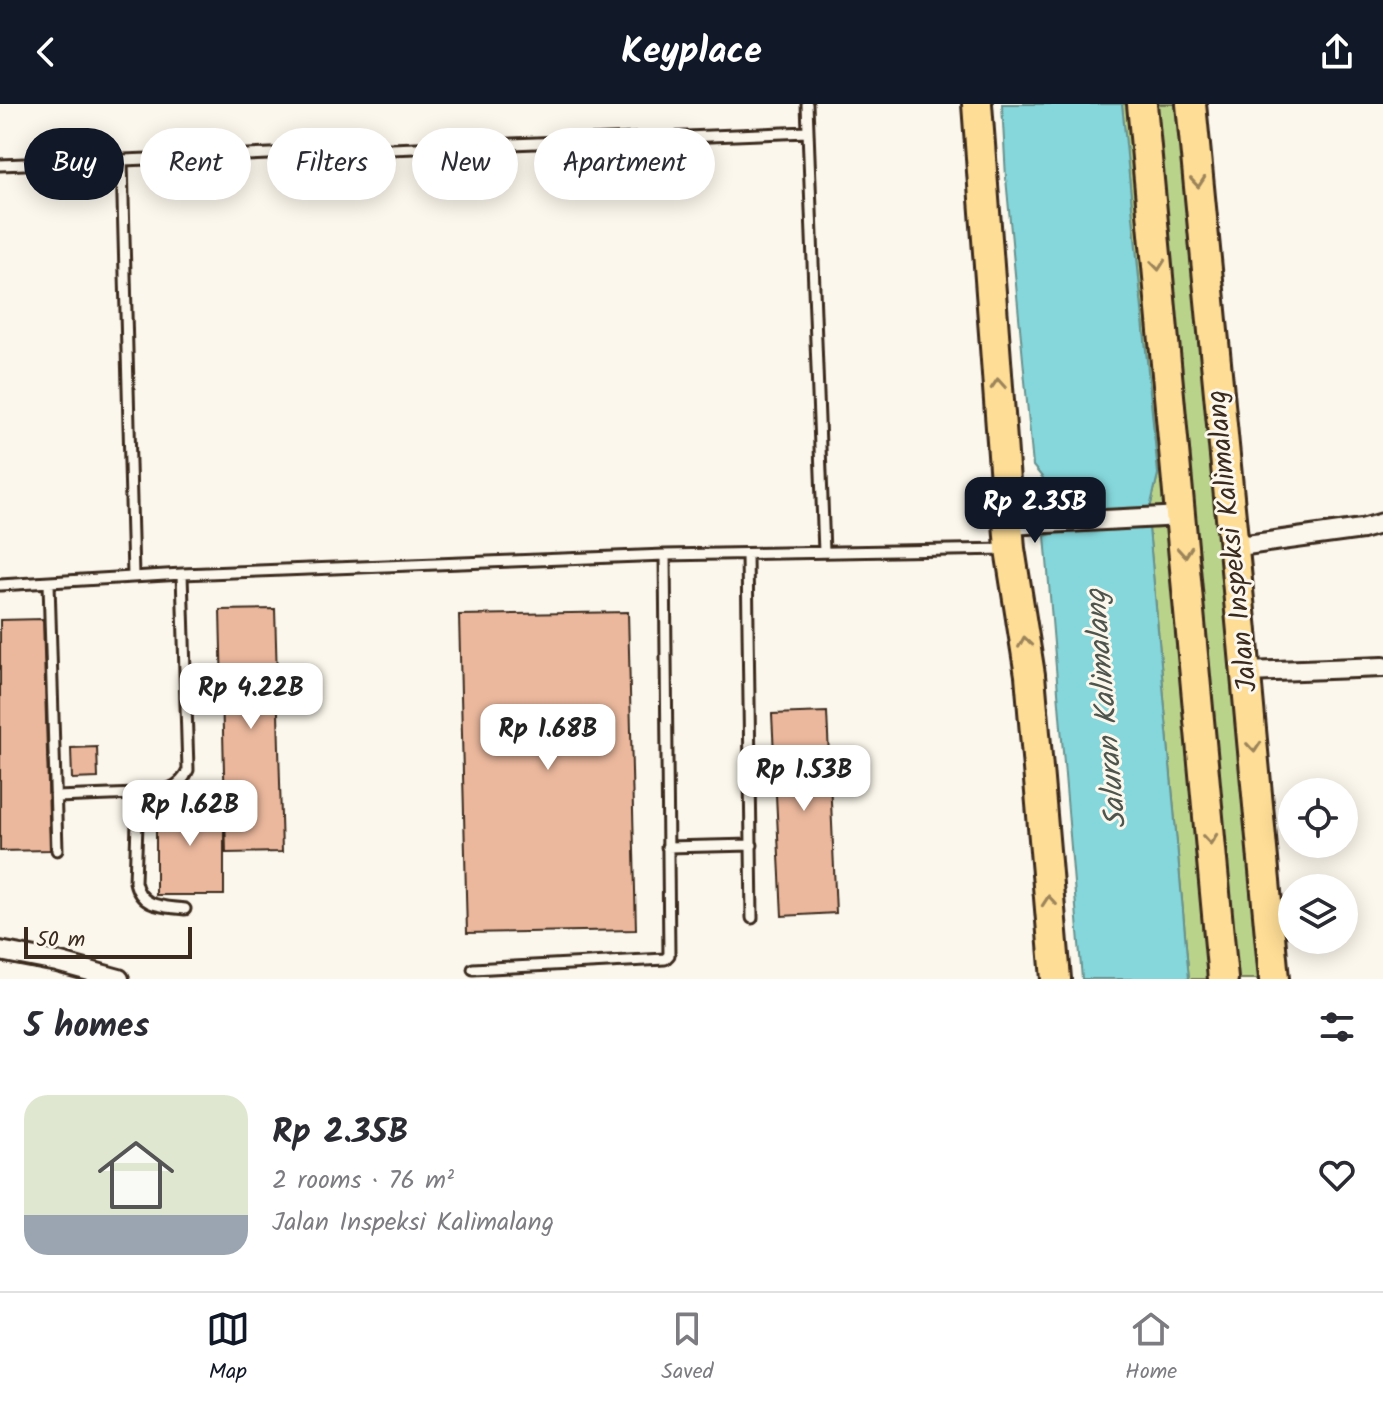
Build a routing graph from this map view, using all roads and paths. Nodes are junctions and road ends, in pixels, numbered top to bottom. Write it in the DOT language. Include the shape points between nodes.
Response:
graph roads {
  1 [pos="807,104"];
  2 [pos="977,104"];
  3 [pos="1142,104"];
  4 [pos="1191,104"];
  5 [pos="807,132"];
  6 [pos="124,161"];
  7 [pos="24,164"];
  8 [pos="0,165"];
  9 [pos="123,200"];
  10 [pos="1172,516"];
  11 [pos="1383,523"];
  12 [pos="1009,537"];
  13 [pos="1232,547"];
  14 [pos="824,552"];
  15 [pos="665,555"];
  16 [pos="747,555"];
  17 [pos="182,574"];
  18 [pos="133,576"];
  19 [pos="49,583"];
  20 [pos="0,585"];
  21 [pos="1383,667"];
  22 [pos="1247,672"];
  23 [pos="138,794"];
  24 [pos="56,797"];
  25 [pos="752,845"];
  26 [pos="667,847"];
  27 [pos="57,850"];
  28 [pos="185,909"];
  29 [pos="752,918"];
  30 [pos="0,951"];
  31 [pos="473,969"];
  32 [pos="119,979"];
  33 [pos="1056,979"];
  34 [pos="1223,979"];
  35 [pos="1274,979"];
  1 -- 5 [label="lane"];
  12 -- 2 [label="main road, one-way"];
  3 -- 10 [label="main road, Jalan Inspeksi Kalimalang, one-way"];
  4 -- 13 [label="main road, Jalan Inspeksi Kalimalang, one-way"];
  5 -- 6 [label="lane"];
  5 -- 14 [label="lane"];
  7 -- 8 [label="lane"];
  9 -- 18 [label="lane"];
  10 -- 12 [label="street" via="1060,523"];
  10 -- 34 [label="main road, Jalan Inspeksi Kalimalang, one-way"];
  11 -- 13 [label="street"];
  12 -- 14 [label="lane"];
  33 -- 12 [label="main road, one-way" via="1030,675"];
  13 -- 22 [label="main road, Jalan Inspeksi Kalimalang"];
  14 -- 16 [label="lane"];
  15 -- 16 [label="lane"];
  15 -- 17 [label="lane"];
  15 -- 26 [label="lane"];
  16 -- 25 [label="lane"];
  17 -- 18 [label="lane"];
  17 -- 23 [label="lane" via="188,770 176,787"];
  18 -- 19 [label="lane"];
  19 -- 20 [label="lane"];
  19 -- 24 [label="lane"];
  21 -- 22 [label="street"];
  22 -- 35 [label="main road, Jalan Inspeksi Kalimalang, one-way"];
  23 -- 24 [label="lane"];
  23 -- 28 [label="lane" via="137,893 151,905"];
  24 -- 27 [label="lane"];
  25 -- 26 [label="lane"];
  25 -- 29 [label="lane"];
  26 -- 31 [label="lane" via="671,950 665,959"];
  30 -- 32 [label="street"];
}
